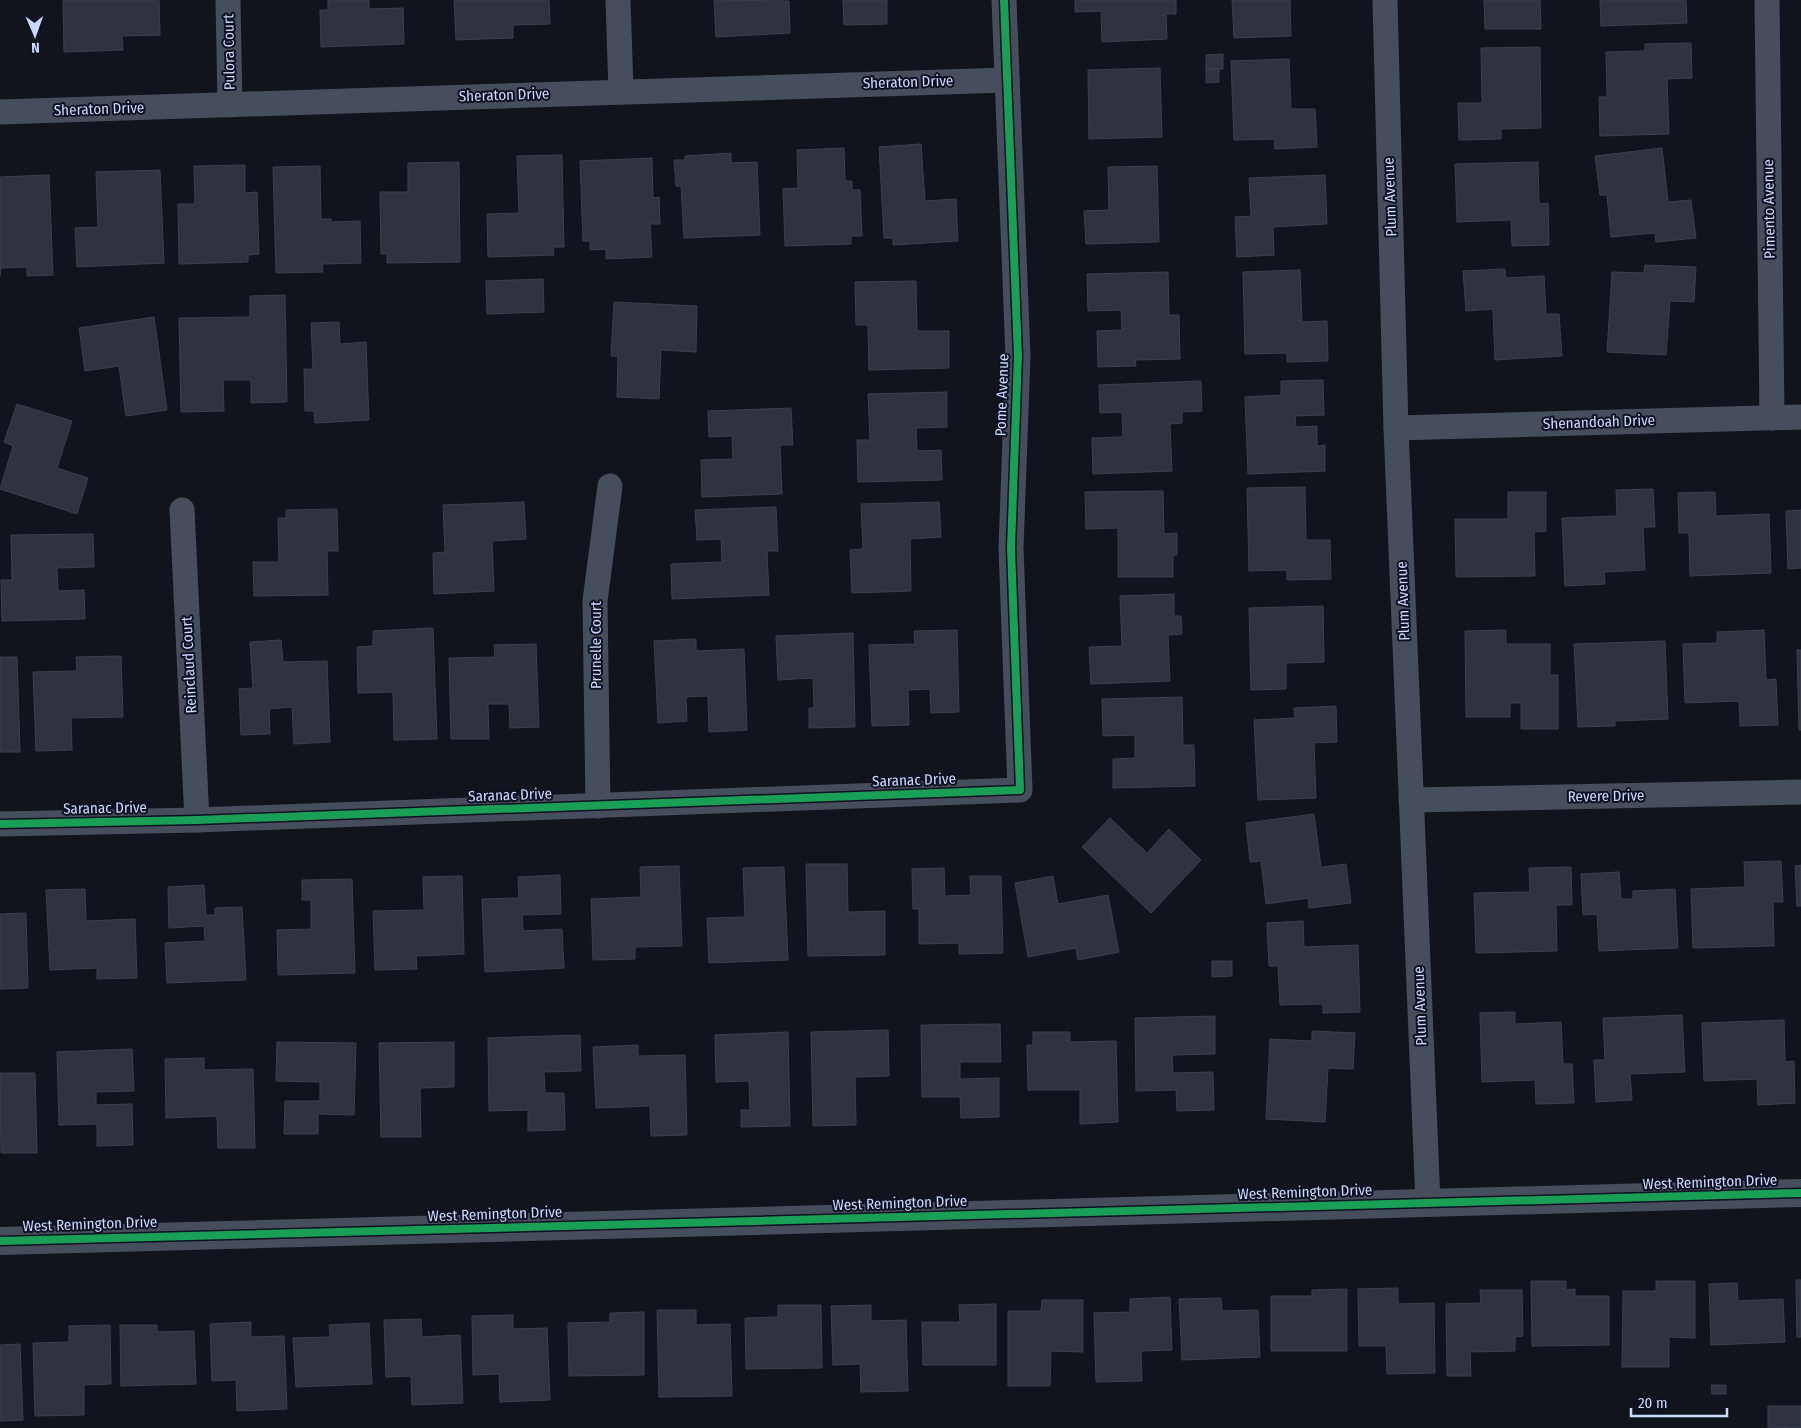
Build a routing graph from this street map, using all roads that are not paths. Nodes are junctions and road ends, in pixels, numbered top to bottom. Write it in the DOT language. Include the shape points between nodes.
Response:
graph roads {
  1 [pos="228,0"];
  2 [pos="618,0"];
  3 [pos="1004,0"];
  4 [pos="1385,0"];
  5 [pos="1767,0"];
  6 [pos="1007,80"];
  7 [pos="621,91"];
  8 [pos="230,104"];
  9 [pos="0,112"];
  10 [pos="1801,417"];
  11 [pos="1772,418"];
  12 [pos="1396,428"];
  13 [pos="610,486"];
  14 [pos="182,510"];
  15 [pos="1020,790"];
  16 [pos="1801,792"];
  17 [pos="1412,800"];
  18 [pos="598,806"];
  19 [pos="196,820"];
  20 [pos="0,824"];
  21 [pos="1801,1193"];
  22 [pos="1428,1203"];
  23 [pos="0,1240"];
  1 -- 8 [label="street, Pulora Court"];
  2 -- 7 [label="street"];
  3 -- 6 [label="street, Pome Avenue"];
  4 -- 12 [label="street, Plum Avenue"];
  5 -- 11 [label="street, Pimento Avenue"];
  6 -- 7 [label="street, Sheraton Drive"];
  6 -- 15 [label="street, Pome Avenue" via="1018,356 1012,548"];
  7 -- 8 [label="street, Sheraton Drive"];
  8 -- 9 [label="street, Sheraton Drive"];
  10 -- 11 [label="street, Shenandoah Drive"];
  11 -- 12 [label="street, Shenandoah Drive"];
  12 -- 17 [label="street, Plum Avenue"];
  13 -- 18 [label="street, Prunelle Court" via="595,601"];
  14 -- 19 [label="street, Reinclaud Court"];
  15 -- 18 [label="street, Saranac Drive"];
  16 -- 17 [label="street, Revere Drive"];
  17 -- 22 [label="street, Plum Avenue"];
  18 -- 19 [label="street, Saranac Drive"];
  19 -- 20 [label="street, Saranac Drive"];
  21 -- 22 [label="street, West Remington Drive"];
  22 -- 23 [label="street, West Remington Drive"];
}
